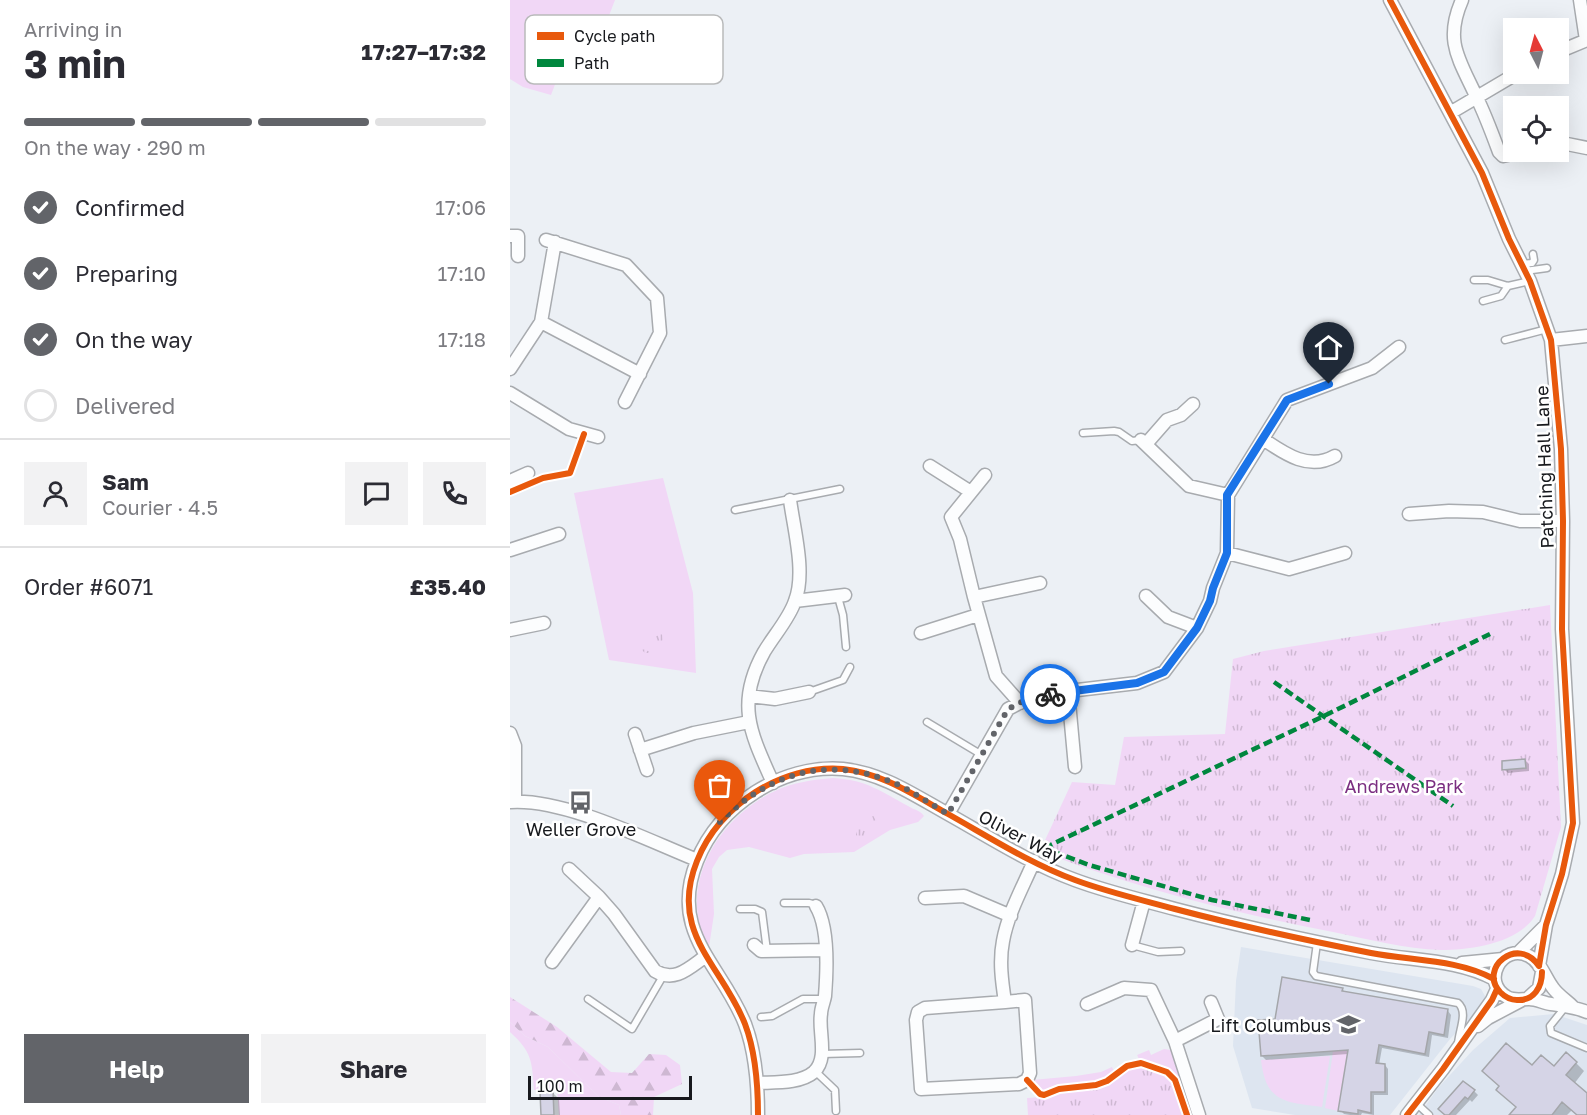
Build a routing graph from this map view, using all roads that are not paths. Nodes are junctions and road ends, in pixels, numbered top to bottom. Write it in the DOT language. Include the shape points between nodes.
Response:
graph roads {
  1 [pos="1390,0"];
  2 [pos="1462,0"];
  3 [pos="1580,0"];
  4 [pos="1586,40"];
  5 [pos="1569,47"];
  6 [pos="1503,81"];
  7 [pos="1476,96"];
  8 [pos="1450,113"];
  9 [pos="1569,144"];
  10 [pos="1587,148"];
  11 [pos="1503,156"];
  12 [pos="510,236"];
  13 [pos="1533,254"];
  14 [pos="518,256"];
  15 [pos="1547,268"];
  16 [pos="1526,272"];
  17 [pos="1474,280"];
  18 [pos="1508,286"];
  19 [pos="1483,301"];
  20 [pos="541,322"];
  21 [pos="1549,335"];
  22 [pos="1587,336"];
  23 [pos="1505,340"];
  24 [pos="1399,347"];
  25 [pos="510,369"];
  26 [pos="640,374"];
  27 [pos="510,393"];
  28 [pos="625,402"];
  29 [pos="1193,404"];
  30 [pos="1083,433"];
  31 [pos="598,437"];
  32 [pos="1263,439"];
  33 [pos="1143,442"];
  34 [pos="1335,456"];
  35 [pos="930,466"];
  36 [pos="528,473"];
  37 [pos="985,475"];
  38 [pos="510,481"];
  39 [pos="840,489"];
  40 [pos="971,492"];
  41 [pos="1227,495"];
  42 [pos="790,500"];
  43 [pos="735,510"];
  44 [pos="1408,514"];
  45 [pos="1563,521"];
  46 [pos="559,534"];
  47 [pos="510,550"];
  48 [pos="1227,553"];
  49 [pos="1345,553"];
  50 [pos="1040,583"];
  51 [pos="842,595"];
  52 [pos="1146,596"];
  53 [pos="974,597"];
  54 [pos="795,601"];
  55 [pos="978,615"];
  56 [pos="544,623"];
  57 [pos="1197,628"];
  58 [pos="510,630"];
  59 [pos="921,633"];
  60 [pos="846,647"];
  61 [pos="850,667"];
  62 [pos="809,692"];
  63 [pos="1068,692"];
  64 [pos="749,696"];
  65 [pos="1020,703"];
  66 [pos="749,722"];
  67 [pos="927,722"];
  68 [pos="510,733"];
  69 [pos="635,734"];
  70 [pos="640,750"];
  71 [pos="982,754"];
  72 [pos="1075,767"];
  73 [pos="647,770"];
  74 [pos="773,783"];
  75 [pos="512,802"];
  76 [pos="948,814"];
  77 [pos="697,860"];
  78 [pos="1034,861"];
  79 [pos="569,869"];
  80 [pos="599,897"];
  81 [pos="925,898"];
  82 [pos="1144,901"];
  83 [pos="784,903"];
  84 [pos="816,906"];
  85 [pos="740,909"];
  86 [pos="1011,916"];
  87 [pos="1546,925"];
  88 [pos="1317,943"];
  89 [pos="754,945"];
  90 [pos="1132,945"];
  91 [pos="825,950"];
  92 [pos="1181,951"];
  93 [pos="767,952"];
  94 [pos="1518,953"];
  95 [pos="706,956"];
  96 [pos="1503,958"];
  97 [pos="552,962"];
  98 [pos="1446,964"];
  99 [pos="1541,969"];
  100 [pos="663,976"];
  101 [pos="1496,984"];
  102 [pos="588,999"];
  103 [pos="824,999"];
  104 [pos="1524,999"];
  105 [pos="1005,1002"];
  106 [pos="1211,1002"];
  107 [pos="1088,1004"];
  108 [pos="1570,1006"];
  109 [pos="1587,1012"];
  110 [pos="761,1017"];
  111 [pos="1175,1041"];
  112 [pos="1461,1043"];
  113 [pos="1587,1048"];
  114 [pos="860,1053"];
  115 [pos="822,1054"];
  116 [pos="815,1071"];
  117 [pos="757,1083"];
  118 [pos="1415,1103"];
  119 [pos="836,1111"];
  120 [pos="758,1115"];
  121 [pos="1199,1115"];
  122 [pos="1407,1115"];
  123 [pos="1429,1115"];
  1 -- 8 [label="street, Patching Hall Lane"];
  2 -- 7 [label="street" via="1455,17 1454,42 1462,70"];
  3 -- 4 [label="street"];
  4 -- 5 [label="street"];
  6 -- 7 [label="street"];
  7 -- 8 [label="street"];
  7 -- 11 [label="street"];
  8 -- 16 [label="street, Patching Hall Lane" via="1474,156"];
  9 -- 10 [label="street"];
  12 -- 14 [label="street" via="518,236"];
  13 -- 16 [label="lane" via="1534,260"];
  15 -- 16 [label="lane"];
  16 -- 18 [label="lane"];
  16 -- 21 [label="street, Patching Hall Lane"];
  17 -- 18 [label="lane"];
  18 -- 19 [label="lane" via="1501,296"];
  20 -- 25 [label="street"];
  20 -- 26 [label="street"];
  20 -- 26 [label="street" via="550,241 626,265 657,298 660,333"];
  21 -- 22 [label="street"];
  21 -- 23 [label="lane"];
  21 -- 45 [label="street, Patching Hall Lane" via="1560,438"];
  24 -- 32 [label="street" via="1372,368 1287,400"];
  26 -- 28 [label="street"];
  27 -- 31 [label="street" via="569,429"];
  29 -- 33 [label="street"];
  30 -- 33 [label="lane" via="1114,431"];
  32 -- 34 [label="street" via="1305,462"];
  32 -- 41 [label="street"];
  33 -- 41 [label="street" via="1189,486"];
  35 -- 40 [label="street"];
  36 -- 38 [label="street"];
  37 -- 40 [label="street"];
  39 -- 42 [label="lane"];
  40 -- 53 [label="street" via="951,517"];
  41 -- 48 [label="street"];
  42 -- 43 [label="lane"];
  42 -- 54 [label="street" via="800,580"];
  44 -- 45 [label="street" via="1483,512 1520,521"];
  45 -- 87 [label="street, Patching Hall Lane" via="1562,629 1573,823"];
  46 -- 47 [label="street"];
  48 -- 49 [label="street" via="1289,570"];
  48 -- 57 [label="street"];
  50 -- 53 [label="street"];
  51 -- 54 [label="street"];
  51 -- 60 [label="lane"];
  52 -- 57 [label="street" via="1168,617"];
  53 -- 55 [label="street"];
  54 -- 64 [label="street" via="763,654"];
  55 -- 59 [label="street"];
  55 -- 65 [label="street" via="996,676"];
  56 -- 58 [label="street"];
  57 -- 63 [label="street" via="1164,672 1137,683"];
  61 -- 62 [label="lane" via="843,680"];
  62 -- 64 [label="street" via="775,699"];
  63 -- 65 [label="street" via="1035,695"];
  63 -- 72 [label="street"];
  64 -- 66 [label="street"];
  65 -- 71 [label="street" via="1008,709"];
  66 -- 70 [label="street" via="694,733"];
  66 -- 74 [label="street"];
  67 -- 71 [label="lane"];
  68 -- 75 [label="street" via="515,746"];
  69 -- 70 [label="street"];
  70 -- 73 [label="street"];
  71 -- 76 [label="street"];
  74 -- 76 [label="street, Oliver Way" via="819,769 866,773 893,783"];
  74 -- 77 [label="street, Oliver Way" via="742,802 720,822"];
  75 -- 77 [label="street" via="555,806 597,819"];
  76 -- 78 [label="street, Oliver Way"];
  77 -- 95 [label="street, Oliver Way" via="691,880 690,920"];
  78 -- 82 [label="street, Oliver Way" via="1075,880"];
  78 -- 86 [label="street"];
  79 -- 80 [label="street"];
  80 -- 97 [label="street"];
  80 -- 100 [label="street" via="655,971"];
  81 -- 86 [label="street" via="964,896"];
  82 -- 88 [label="street, Oliver Way"];
  82 -- 90 [label="street"];
  83 -- 84 [label="lane"];
  84 -- 91 [label="street" via="823,916"];
  85 -- 93 [label="lane" via="762,912"];
  86 -- 105 [label="street" via="1001,963"];
  87 -- 94 [label="street, Patching Hall Lane"];
  87 -- 99 [label="street, Patching Hall Lane"];
  88 -- 98 [label="street, Oliver Way"];
  88 -- 112 [label="lane" via="1313,972 1316,976 1463,1006 1458,1035"];
  89 -- 93 [label="street"];
  90 -- 92 [label="lane" via="1158,952"];
  91 -- 93 [label="street"];
  91 -- 103 [label="street"];
  94 -- 96 [label="street, Patching Hall Lane"];
  94 -- 99 [label="street" via="1530,956"];
  95 -- 100 [label="street" via="678,974"];
  95 -- 117 [label="street, Oliver Way" via="744,1021"];
  96 -- 98 [label="street, Oliver Way"];
  96 -- 101 [label="street" via="1495,971"];
  98 -- 101 [label="street, Oliver Way" via="1479,970"];
  99 -- 104 [label="street, Patching Hall Lane" via="1539,988"];
  99 -- 108 [label="street" via="1554,991"];
  100 -- 102 [label="lane" via="632,1029"];
  101 -- 104 [label="street" via="1504,996"];
  101 -- 112 [label="street" via="1492,1000"];
  103 -- 110 [label="lane" via="803,999 772,1017"];
  103 -- 115 [label="street" via="820,1023"];
  104 -- 108 [label="street"];
  104 -- 112 [label="street" via="1488,1018"];
  105 -- 105 [label="street" via="1025,1000 1030,1073 1027,1080 1019,1084 921,1089 918,1012 925,1008"];
  106 -- 111 [label="street" via="1218,1019"];
  107 -- 111 [label="street" via="1124,988 1151,990"];
  108 -- 109 [label="street"];
  108 -- 113 [label="lane" via="1550,1029 1551,1033"];
  111 -- 121 [label="street"];
  112 -- 118 [label="street"];
  114 -- 115 [label="lane"];
  115 -- 116 [label="street"];
  116 -- 117 [label="street" via="803,1078"];
  116 -- 119 [label="lane" via="835,1090"];
  117 -- 120 [label="street, Oliver Way"];
  118 -- 122 [label="street"];
  118 -- 123 [label="lane"];
}
